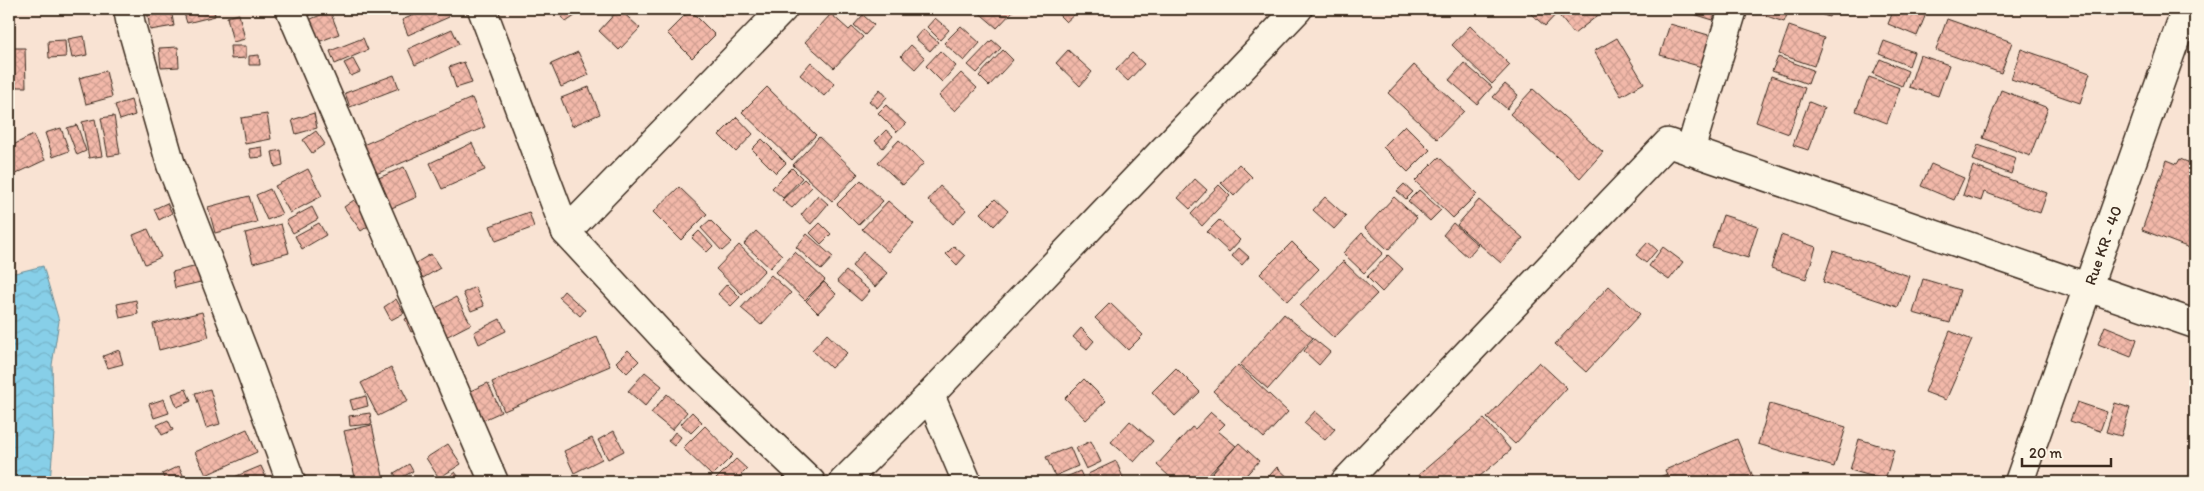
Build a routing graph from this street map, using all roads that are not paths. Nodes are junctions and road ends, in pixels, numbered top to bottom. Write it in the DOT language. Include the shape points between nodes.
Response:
graph roads {
  1 [pos="128,9"];
  2 [pos="290,9"];
  3 [pos="482,9"];
  4 [pos="783,9"];
  5 [pos="1298,9"];
  6 [pos="1733,9"];
  7 [pos="2186,9"];
  8 [pos="1690,151"];
  9 [pos="566,232"];
  10 [pos="2088,288"];
  11 [pos="2195,324"];
  12 [pos="930,395"];
  13 [pos="291,482"];
  14 [pos="494,482"];
  15 [pos="811,482"];
  16 [pos="843,482"];
  17 [pos="967,482"];
  18 [pos="1345,482"];
  19 [pos="2020,482"];
  1 -- 13 [label="street" via="171,165"];
  2 -- 14 [label="street"];
  3 -- 9 [label="street"];
  4 -- 9 [label="street"];
  5 -- 12 [label="street"];
  6 -- 8 [label="street"];
  7 -- 10 [label="street, Rue KR - 40"];
  8 -- 10 [label="street"];
  8 -- 18 [label="street" via="1668,143"];
  9 -- 15 [label="street" via="693,369"];
  10 -- 11 [label="street"];
  10 -- 19 [label="street, Rue KR - 40"];
  12 -- 16 [label="street"];
  12 -- 17 [label="street"];
}
